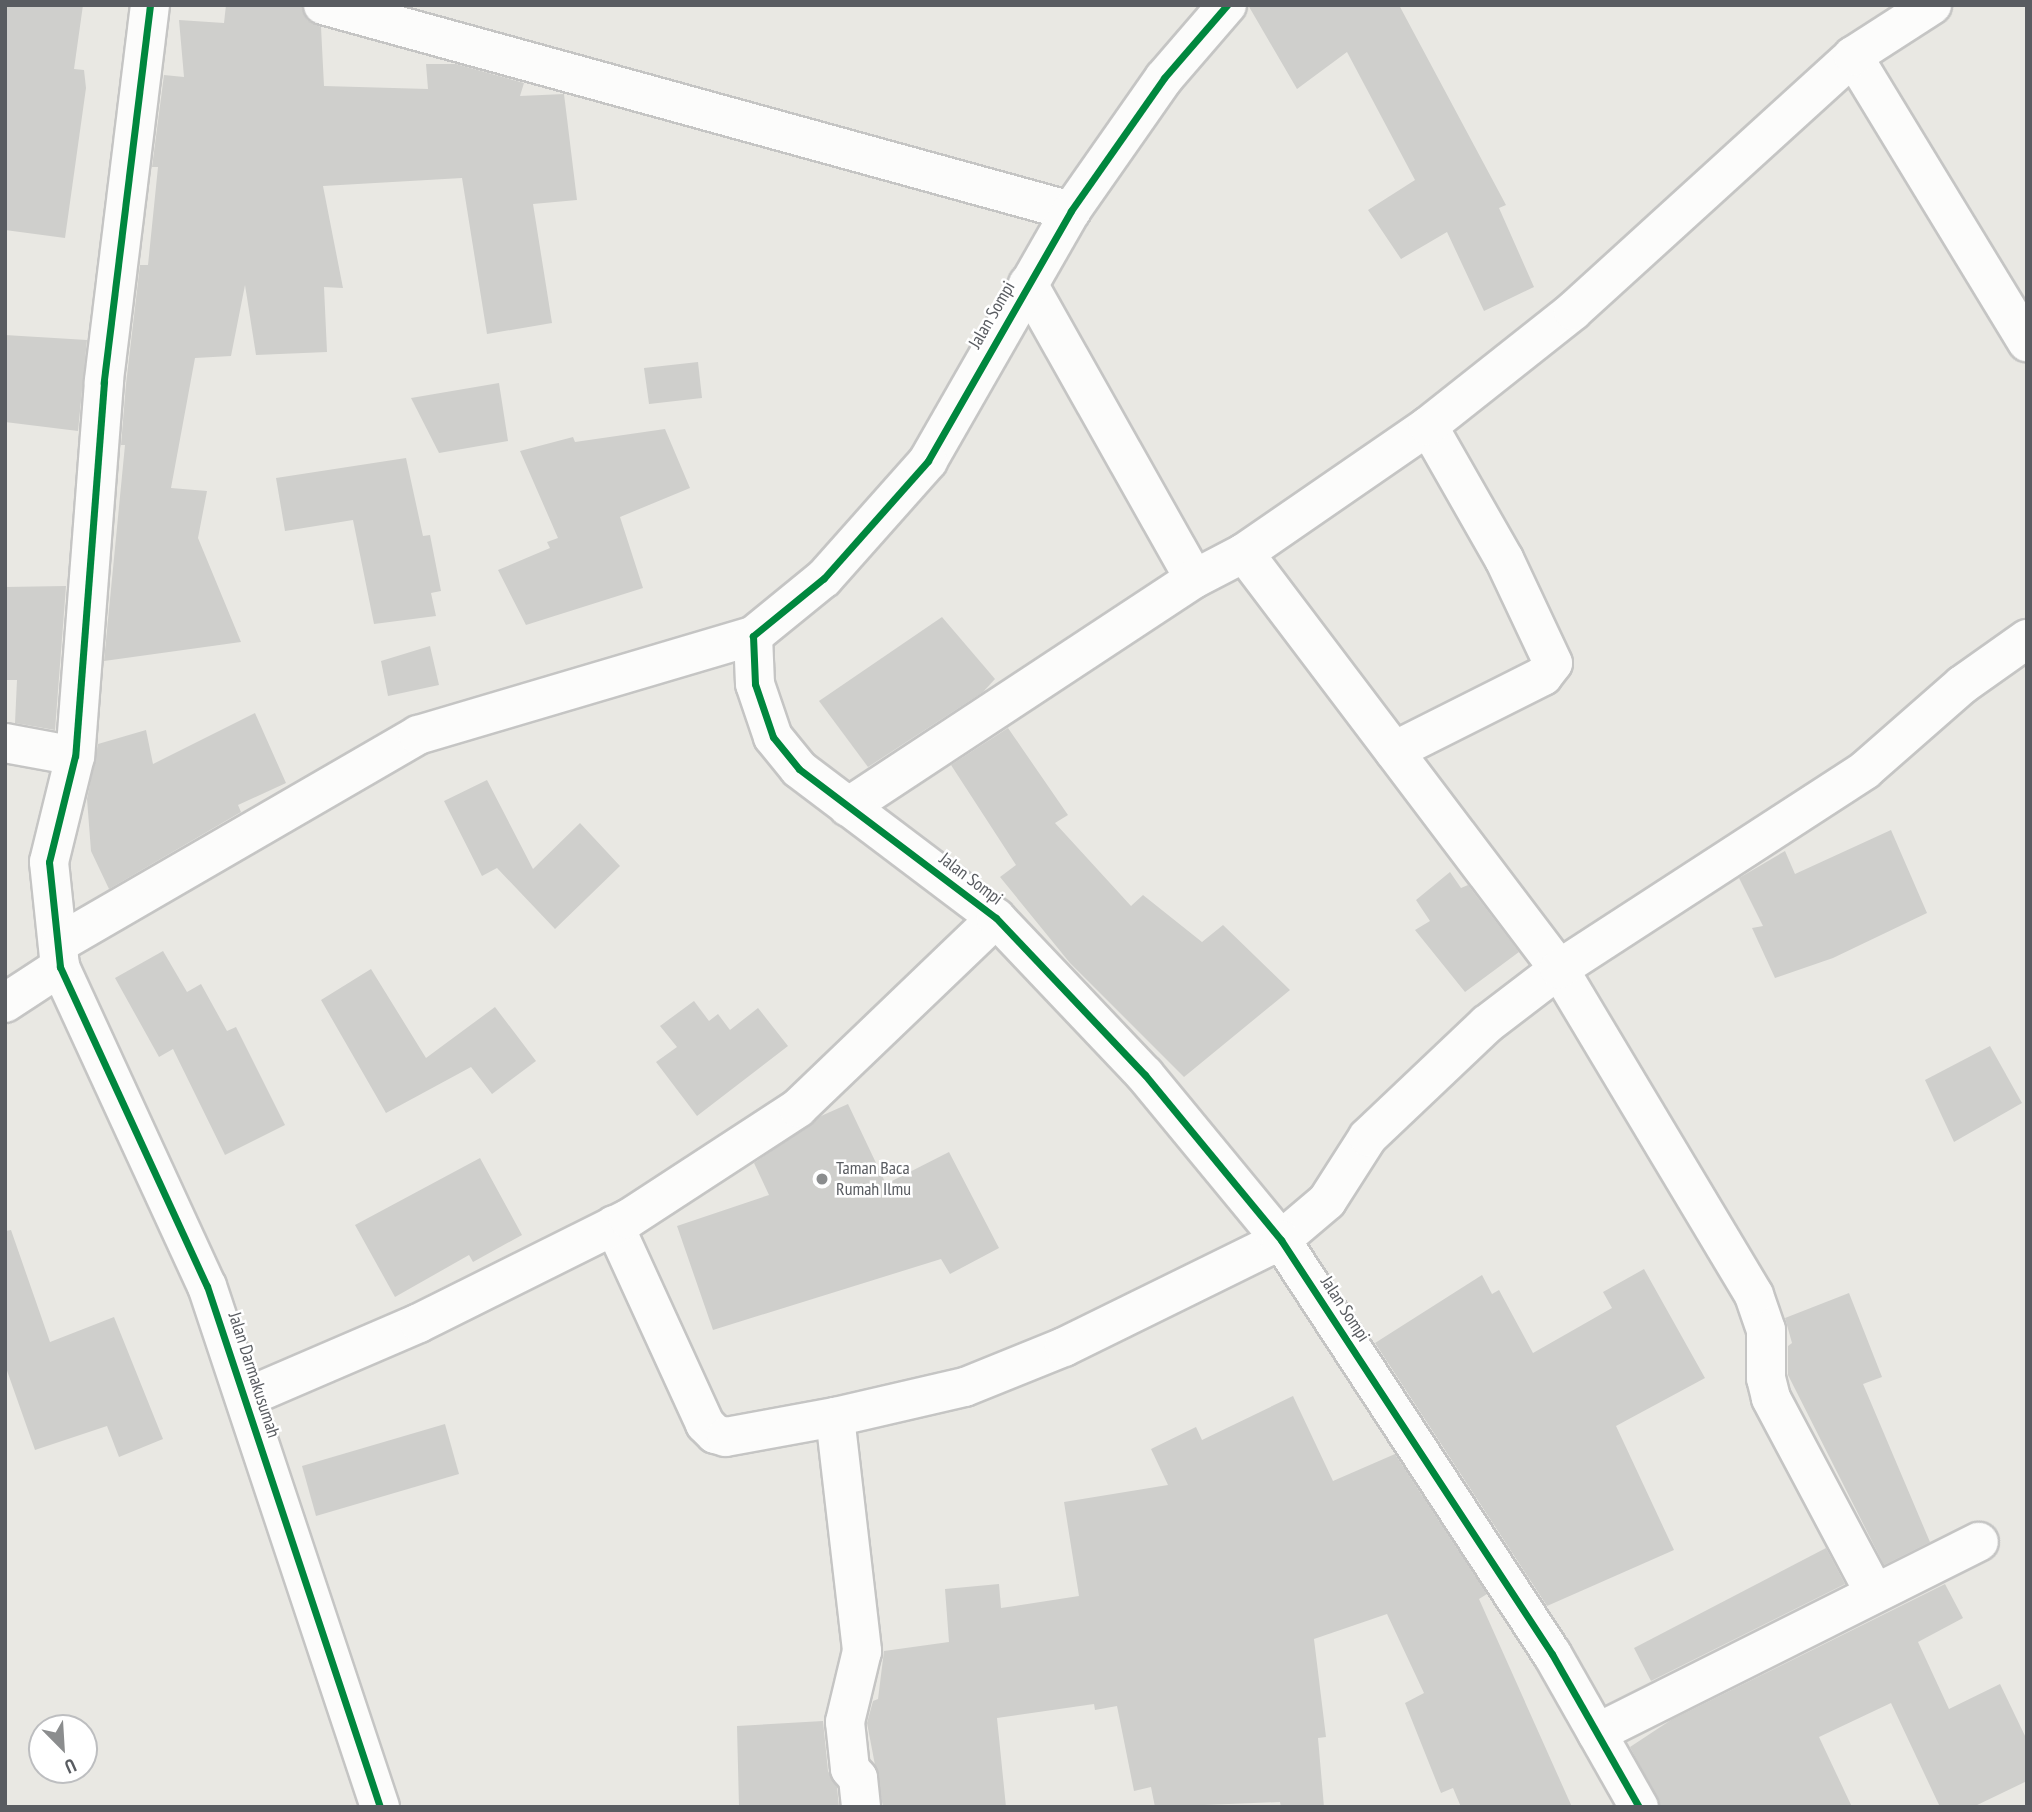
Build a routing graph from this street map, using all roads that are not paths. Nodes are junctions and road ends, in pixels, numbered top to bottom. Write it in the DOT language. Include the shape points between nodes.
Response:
graph roads {
  1 [pos="150,5"];
  2 [pos="323,5"];
  3 [pos="1227,5"];
  4 [pos="1932,5"];
  5 [pos="1853,56"];
  6 [pos="1071,211"];
  7 [pos="1028,284"];
  8 [pos="2027,342"];
  9 [pos="1428,426"];
  10 [pos="1244,553"];
  11 [pos="1194,579"];
  12 [pos="753,636"];
  13 [pos="2027,639"];
  14 [pos="5,743"];
  15 [pos="1394,751"];
  16 [pos="75,756"];
  17 [pos="848,807"];
  18 [pos="996,918"];
  19 [pos="61,954"];
  20 [pos="1559,969"];
  21 [pos="5,1003"];
  22 [pos="614,1225"];
  23 [pos="1281,1240"];
  24 [pos="245,1398"];
  25 [pos="835,1417"];
  26 [pos="1979,1542"];
  27 [pos="1874,1592"];
  28 [pos="1597,1732"];
  29 [pos="380,1807"];
  30 [pos="862,1807"];
  31 [pos="1639,1807"];
  1 -- 16 [label="street, Jalan Darmakusumah" via="104,382"];
  2 -- 6 [label="street"];
  3 -- 6 [label="street, Jalan Sompi" via="1164,78"];
  4 -- 5 [label="street"];
  5 -- 8 [label="street"];
  5 -- 9 [label="street" via="1573,311"];
  6 -- 7 [label="street, Jalan Sompi"];
  7 -- 11 [label="street"];
  7 -- 12 [label="street, Jalan Sompi" via="928,461 824,579"];
  9 -- 10 [label="street"];
  9 -- 15 [label="street" via="1504,559 1553,663 1543,676"];
  10 -- 11 [label="street"];
  10 -- 15 [label="street"];
  11 -- 17 [label="street"];
  12 -- 17 [label="street, Jalan Sompi" via="754,684 773,737 799,769"];
  12 -- 19 [label="street" via="418,735"];
  13 -- 20 [label="street" via="1962,685 1865,770"];
  14 -- 16 [label="street"];
  15 -- 20 [label="street"];
  16 -- 19 [label="street, Jalan Darmakusumah" via="49,862"];
  17 -- 18 [label="street, Jalan Sompi"];
  18 -- 22 [label="street" via="798,1108"];
  18 -- 23 [label="street, Jalan Sompi" via="1145,1075"];
  19 -- 21 [label="street"];
  19 -- 24 [label="street, Jalan Darmakusumah" via="208,1286"];
  20 -- 23 [label="street" via="1487,1024 1377,1129 1327,1201"];
  20 -- 27 [label="street" via="1754,1295 1766,1330 1766,1378 1771,1398"];
  22 -- 24 [label="street" via="419,1323"];
  22 -- 25 [label="street" via="705,1424 715,1434 726,1437"];
  23 -- 25 [label="street" via="1064,1347 965,1387"];
  23 -- 28 [label="street, Jalan Sompi" via="1552,1654"];
  24 -- 29 [label="street, Jalan Darmakusumah"];
  25 -- 30 [label="street" via="862,1651 845,1722 850,1769 858,1778"];
  26 -- 27 [label="street"];
  27 -- 28 [label="street"];
  28 -- 31 [label="street, Jalan Sompi"];
}
